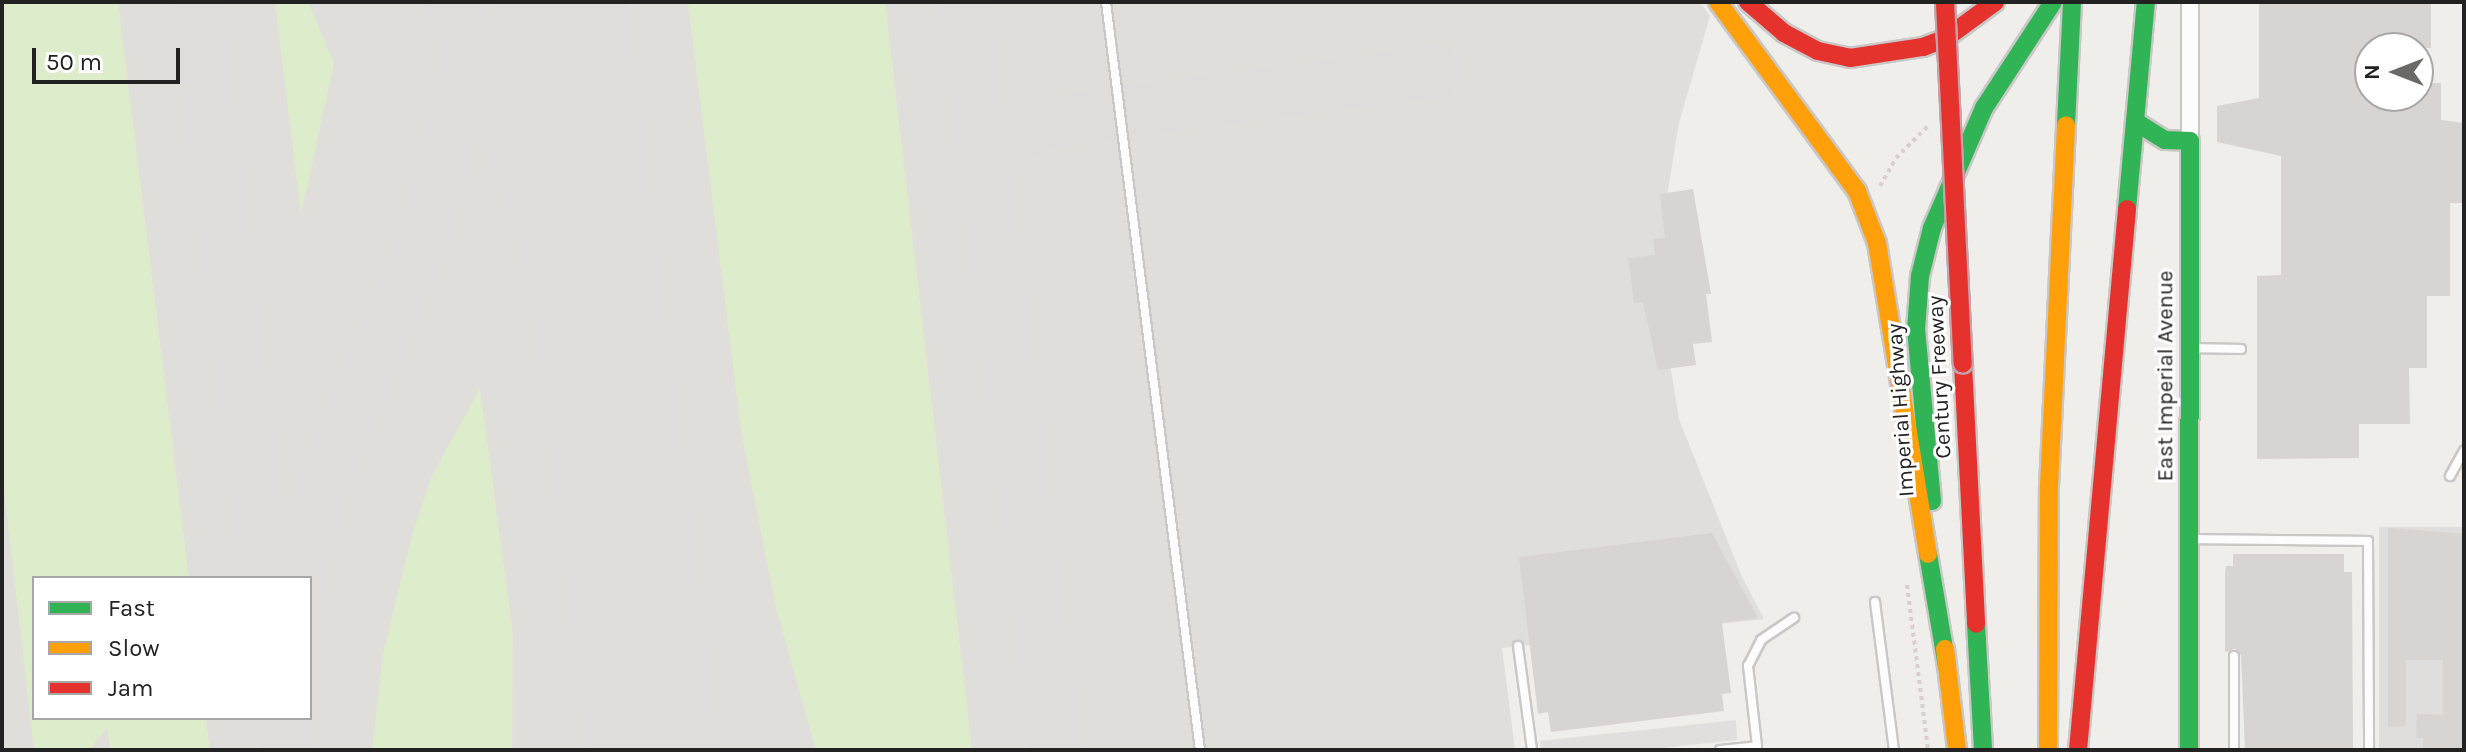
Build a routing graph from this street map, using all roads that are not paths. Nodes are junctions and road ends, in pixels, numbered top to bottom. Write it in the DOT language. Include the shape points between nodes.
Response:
graph roads {
  1 [pos="1106,2"];
  2 [pos="1718,2"];
  3 [pos="1748,2"];
  4 [pos="1945,2"];
  5 [pos="1995,2"];
  6 [pos="2053,2"];
  7 [pos="2072,2"];
  8 [pos="2146,2"];
  9 [pos="2190,2"];
  10 [pos="2136,122"];
  11 [pos="2190,141"];
  12 [pos="2190,348"];
  13 [pos="2241,349"];
  14 [pos="2464,451"];
  15 [pos="2450,476"];
  16 [pos="2189,539"];
  17 [pos="1875,602"];
  18 [pos="1794,618"];
  19 [pos="1518,646"];
  20 [pos="2234,656"];
  21 [pos="1947,666"];
  22 [pos="1200,750"];
  23 [pos="1532,750"];
  24 [pos="1720,750"];
  25 [pos="1894,750"];
  26 [pos="1957,750"];
  27 [pos="1983,750"];
  28 [pos="2048,750"];
  29 [pos="2078,750"];
  30 [pos="2189,750"];
  31 [pos="2234,750"];
  32 [pos="2369,750"];
  1 -- 22 [label="lane"];
  2 -- 21 [label="main road" via="1857,191 1877,243"];
  3 -- 5 [label="main road" via="1784,33 1818,51 1850,58 1923,47 1946,38"];
  4 -- 27 [label="main road, Century Freeway, bridge"];
  6 -- 21 [label="main road, Imperial Highway" via="1984,108 1932,228 1920,276 1916,330"];
  7 -- 28 [label="main road" via="2049,487"];
  8 -- 10 [label="main road"];
  9 -- 11 [label="street, East Imperial Avenue"];
  10 -- 11 [label="main road" via="2152,135"];
  10 -- 29 [label="main road"];
  11 -- 12 [label="main road, East Imperial Avenue"];
  12 -- 13 [label="lane"];
  12 -- 16 [label="main road, East Imperial Avenue"];
  14 -- 15 [label="lane"];
  16 -- 30 [label="main road, East Imperial Avenue"];
  16 -- 32 [label="lane" via="2368,541"];
  17 -- 25 [label="lane"];
  18 -- 24 [label="lane" via="1761,640 1748,666 1757,746"];
  19 -- 23 [label="lane"];
  20 -- 31 [label="lane"];
  21 -- 26 [label="main road, Imperial Highway"];
}
